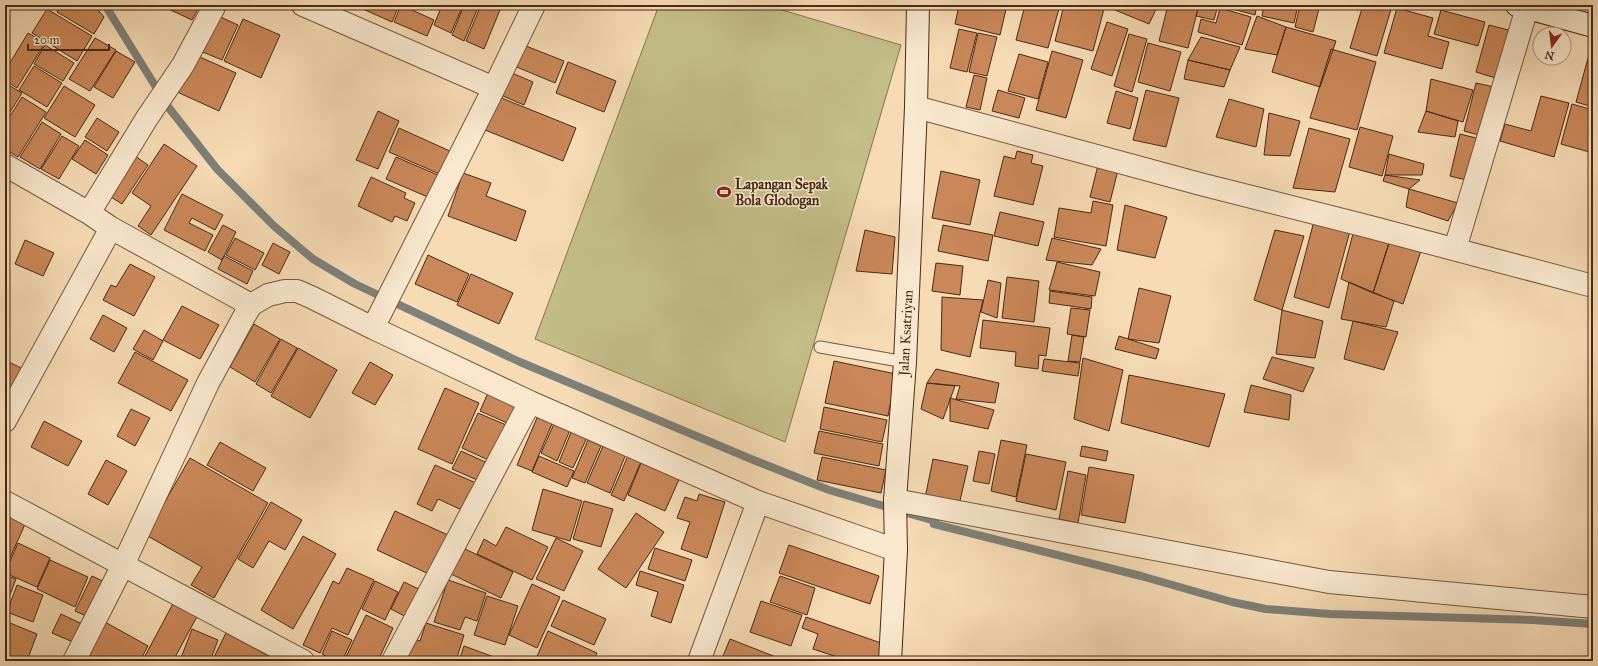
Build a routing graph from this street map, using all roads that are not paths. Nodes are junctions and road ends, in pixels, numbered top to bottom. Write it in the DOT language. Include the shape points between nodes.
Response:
graph roads {
  1 [pos="215,5"];
  2 [pos="303,5"];
  3 [pos="534,5"];
  4 [pos="1522,6"];
  5 [pos="914,7"];
  6 [pos="1593,26"];
  7 [pos="494,88"];
  8 [pos="916,107"];
  9 [pos="5,165"];
  10 [pos="89,213"];
  11 [pos="111,228"];
  12 [pos="1455,249"];
  13 [pos="1593,286"];
  14 [pos="251,305"];
  15 [pos="376,322"];
  16 [pos="820,347"];
  17 [pos="905,362"];
  18 [pos="530,402"];
  19 [pos="5,421"];
  20 [pos="5,502"];
  21 [pos="758,502"];
  22 [pos="895,502"];
  23 [pos="896,550"];
  24 [pos="123,565"];
  25 [pos="1593,607"];
  26 [pos="294,659"];
  27 [pos="74,661"];
  28 [pos="393,661"];
  29 [pos="699,661"];
  30 [pos="890,661"];
  1 -- 10 [label="street" via="183,65"];
  2 -- 7 [label="street"];
  3 -- 7 [label="street"];
  4 -- 6 [label="street"];
  4 -- 12 [label="street"];
  5 -- 8 [label="street, Jalan Ksatriyan"];
  7 -- 15 [label="street"];
  8 -- 12 [label="street" via="1204,185"];
  8 -- 17 [label="street, Jalan Ksatriyan"];
  9 -- 10 [label="street"];
  10 -- 11 [label="street"];
  11 -- 14 [label="street"];
  11 -- 19 [label="street"];
  12 -- 13 [label="street"];
  14 -- 15 [label="street" via="275,292 297,291"];
  14 -- 24 [label="street" via="208,383"];
  15 -- 18 [label="street"];
  16 -- 17 [label="lane"];
  17 -- 22 [label="street, Jalan Ksatriyan"];
  18 -- 21 [label="street"];
  18 -- 28 [label="street"];
  20 -- 24 [label="street"];
  21 -- 23 [label="street"];
  21 -- 29 [label="street"];
  22 -- 23 [label="street, Jalan Ksatriyan"];
  22 -- 25 [label="street" via="1329,582"];
  23 -- 30 [label="street, Jalan Ksatriyan"];
  24 -- 26 [label="street"];
  24 -- 27 [label="street"];
}
